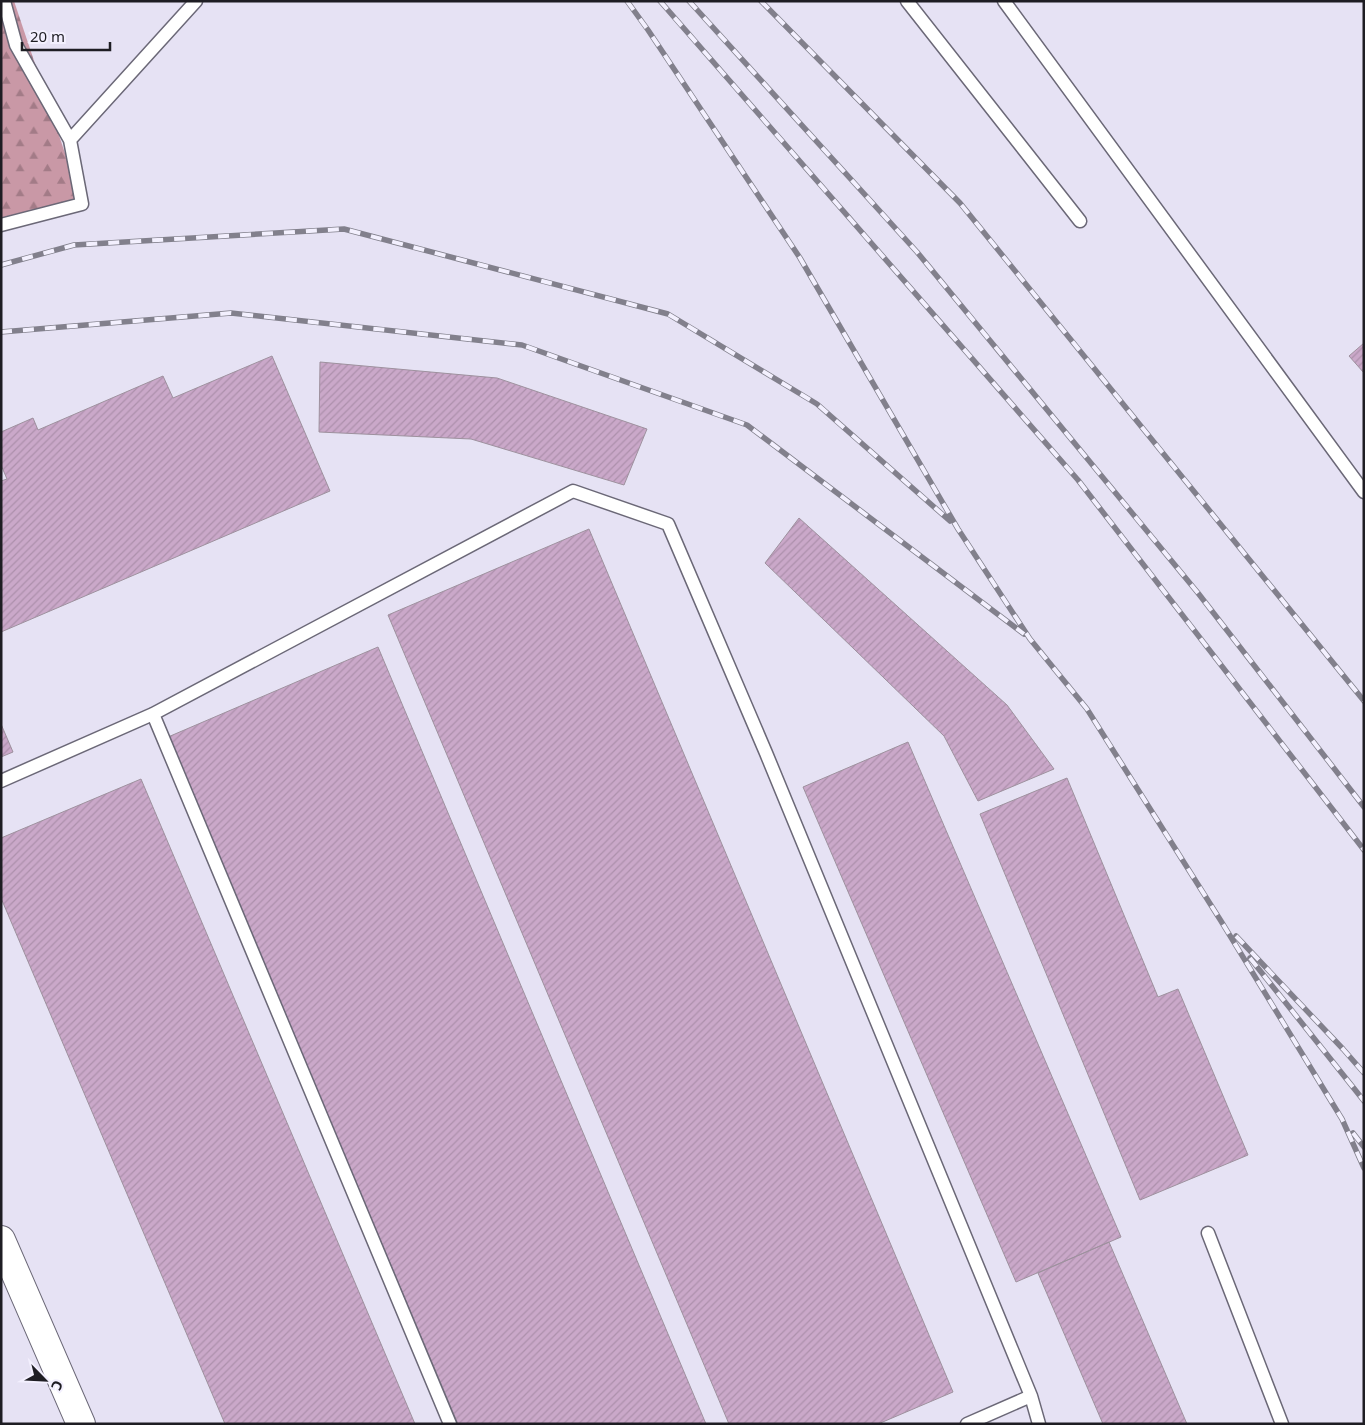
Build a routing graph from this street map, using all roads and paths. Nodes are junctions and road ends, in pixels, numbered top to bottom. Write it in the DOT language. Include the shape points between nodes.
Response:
graph roads {
  1 [pos="4,1"];
  2 [pos="196,1"];
  3 [pos="907,1"];
  4 [pos="1004,1"];
  5 [pos="70,140"];
  6 [pos="1080,221"];
  7 [pos="1,225"];
  8 [pos="1364,492"];
  9 [pos="153,714"];
  10 [pos="1,781"];
  11 [pos="1208,1233"];
  12 [pos="1,1240"];
  13 [pos="1031,1396"];
  14 [pos="81,1424"];
  15 [pos="450,1424"];
  16 [pos="967,1424"];
  17 [pos="1040,1424"];
  18 [pos="1282,1424"];
  1 -- 5 [label="lane" via="16,45"];
  2 -- 5 [label="lane"];
  3 -- 6 [label="lane"];
  4 -- 8 [label="lane"];
  5 -- 7 [label="lane" via="82,204"];
  9 -- 10 [label="lane"];
  9 -- 13 [label="lane" via="573,491 668,524"];
  9 -- 15 [label="lane"];
  11 -- 18 [label="lane"];
  12 -- 14 [label="street"];
  13 -- 16 [label="lane"];
  13 -- 17 [label="lane"];
}
